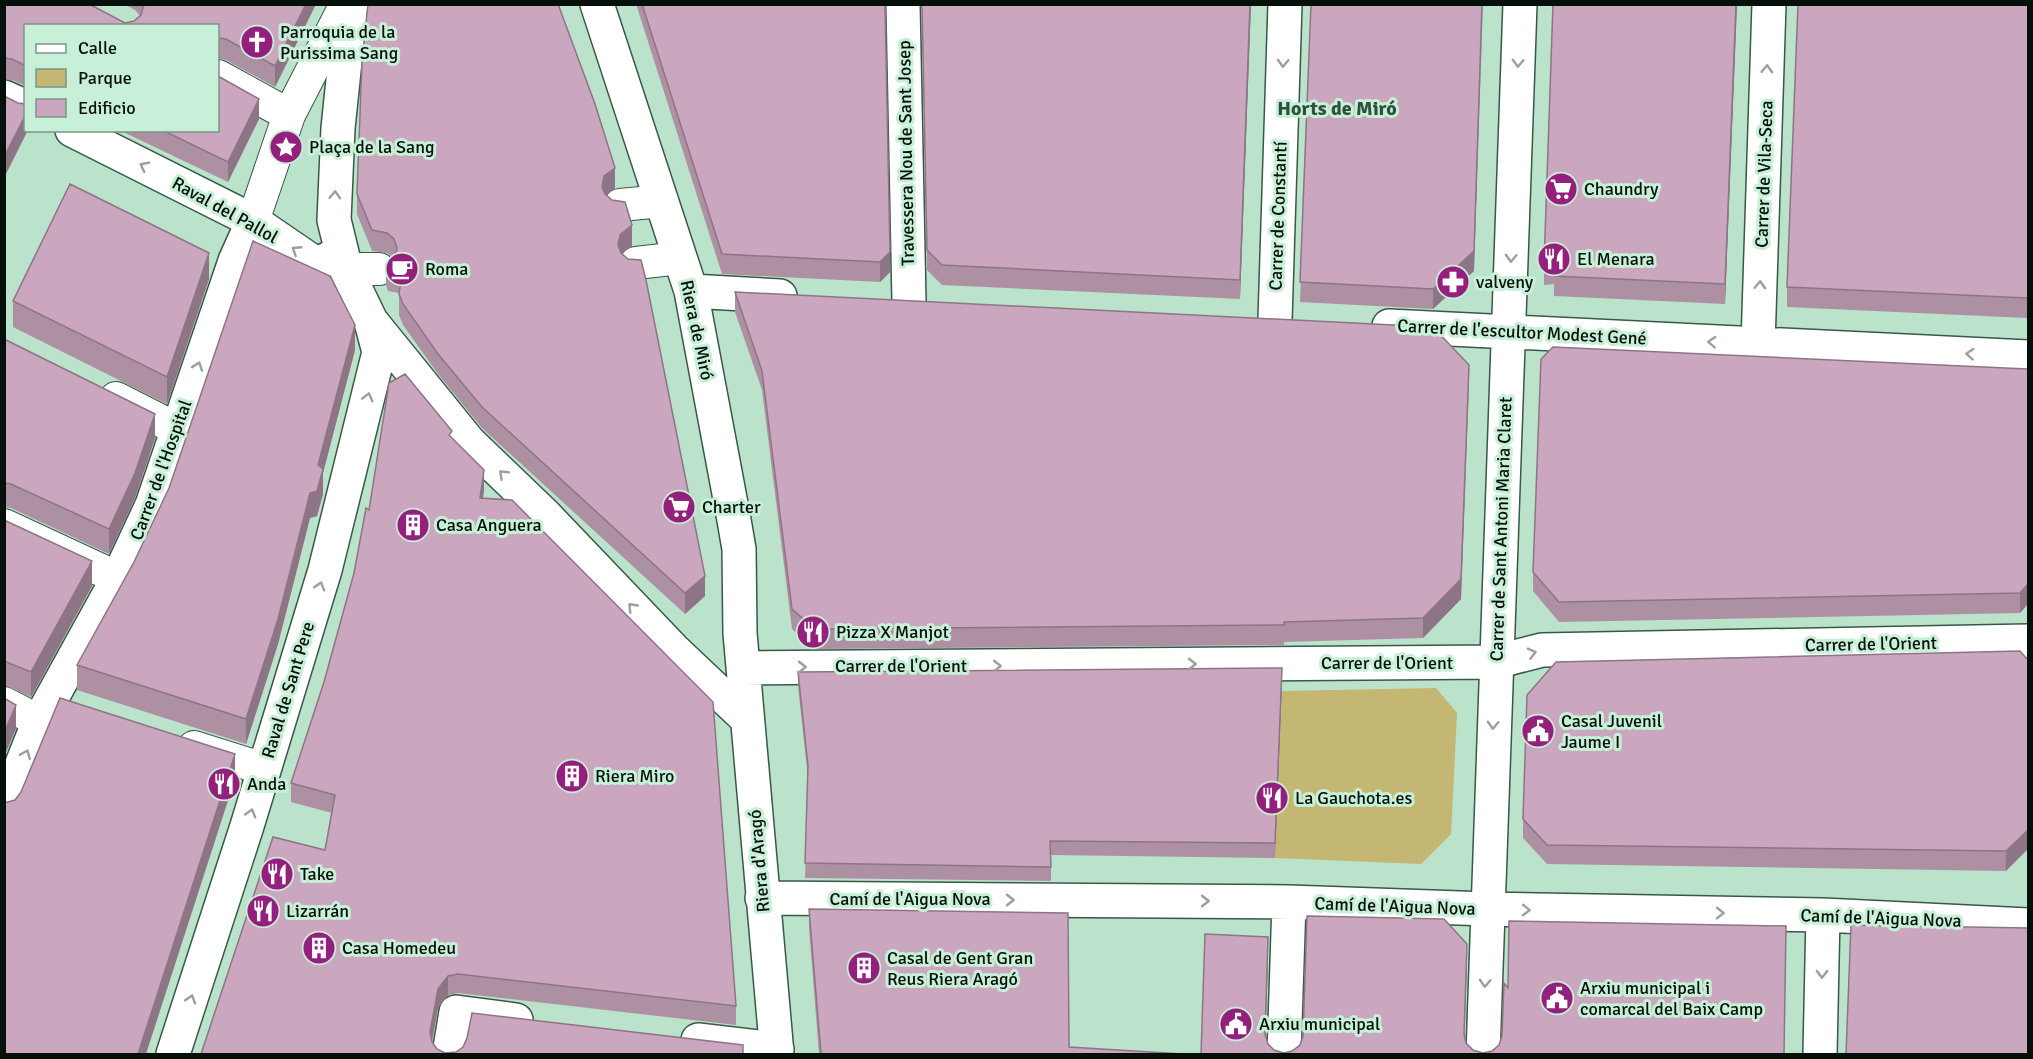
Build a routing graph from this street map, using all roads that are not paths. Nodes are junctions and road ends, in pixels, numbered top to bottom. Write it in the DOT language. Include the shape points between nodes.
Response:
graph roads {
  1 [pos="349,4"];
  2 [pos="597,4"];
  3 [pos="903,4"];
  4 [pos="1285,4"];
  5 [pos="1520,4"];
  6 [pos="1769,4"];
  7 [pos="219,77"];
  8 [pos="4,97"];
  9 [pos="24,106"];
  10 [pos="289,115"];
  11 [pos="76,132"];
  12 [pos="662,201"];
  13 [pos="620,205"];
  14 [pos="253,221"];
  15 [pos="680,258"];
  16 [pos="343,261"];
  17 [pos="636,263"];
  18 [pos="379,268"];
  19 [pos="691,291"];
  20 [pos="806,297"];
  21 [pos="875,300"];
  22 [pos="909,302"];
  23 [pos="945,304"];
  24 [pos="1239,318"];
  25 [pos="1275,320"];
  26 [pos="371,321"];
  27 [pos="1310,322"];
  28 [pos="1357,324"];
  29 [pos="1509,332"];
  30 [pos="1758,344"];
  31 [pos="2028,357"];
  32 [pos="91,386"];
  33 [pos="177,429"];
  34 [pos="4,525"];
  35 [pos="118,578"];
  36 [pos="740,633"];
  37 [pos="2028,641"];
  38 [pos="673,649"];
  39 [pos="1495,662"];
  40 [pos="743,668"];
  41 [pos="4,703"];
  42 [pos="54,710"];
  43 [pos="747,719"];
  44 [pos="163,737"];
  45 [pos="264,769"];
  46 [pos="4,808"];
  47 [pos="762,898"];
  48 [pos="1289,902"];
  49 [pos="1488,909"];
  50 [pos="1823,915"];
  51 [pos="2028,925"];
  52 [pos="548,1024"];
  53 [pos="674,1038"];
  54 [pos="777,1052"];
  55 [pos="173,1054"];
  56 [pos="449,1054"];
  57 [pos="1284,1054"];
  58 [pos="1483,1054"];
  59 [pos="1820,1054"];
  1 -- 10 [label="street"];
  16 -- 1 [label="street, one-way" via="334,220"];
  2 -- 12 [label="street, Riera de Miró"];
  3 -- 22 [label="street, Travessera Nou de Sant Josep"];
  4 -- 25 [label="street, Carrer de Constantí, one-way"];
  5 -- 29 [label="street, Carrer de Sant Antoni Maria Claret, one-way"];
  30 -- 6 [label="street, Carrer de Vila-Seca, one-way"];
  7 -- 10 [label="street"];
  8 -- 9 [label="street"];
  10 -- 14 [label="street"];
  14 -- 11 [label="street, Raval del Pallol, one-way"];
  12 -- 13 [label="street"];
  12 -- 15 [label="street, Riera de Miró"];
  16 -- 14 [label="street, Raval del Pallol, one-way" via="316,264"];
  33 -- 14 [label="street, Carrer de l'Hospital, one-way" via="235,261"];
  15 -- 17 [label="street"];
  15 -- 19 [label="street, Riera de Miró"];
  16 -- 18 [label="street"];
  16 -- 26 [label="street"];
  19 -- 20 [label="street"];
  19 -- 36 [label="street, Riera de Miró" via="739,549"];
  21 -- 22 [label="street"];
  22 -- 23 [label="street"];
  24 -- 25 [label="street"];
  25 -- 27 [label="street"];
  38 -- 26 [label="street, one-way" via="469,442"];
  45 -- 26 [label="street, Raval de Sant Pere, one-way" via="325,570 379,352"];
  28 -- 29 [label="street, Carrer de l'escultor Modest Gené"];
  30 -- 29 [label="street, Carrer de l'escultor Modest Gené, one-way"];
  29 -- 39 [label="street, Carrer de Sant Antoni Maria Claret"];
  31 -- 30 [label="street, Carrer de l'escultor Modest Gené, one-way"];
  32 -- 33 [label="street"];
  33 -- 35 [label="street, Carrer de l'Hospital" via="152,505"];
  34 -- 35 [label="street"];
  35 -- 42 [label="street, Carrer de l'Hospital"];
  36 -- 38 [label="street" via="717,651 700,658"];
  36 -- 40 [label="street, Riera de Miró"];
  39 -- 37 [label="street, Carrer de l'Orient, one-way" via="1542,650"];
  38 -- 43 [label="street"];
  40 -- 39 [label="street, Carrer de l'Orient, one-way"];
  39 -- 49 [label="street, Carrer de Sant Antoni Maria Claret, one-way"];
  40 -- 43 [label="street, Riera d'Aragó"];
  41 -- 42 [label="street"];
  46 -- 42 [label="street, Carrer de l'Hospital, one-way"];
  43 -- 47 [label="street, Riera d'Aragó"];
  44 -- 45 [label="street"];
  55 -- 45 [label="street, Raval de Sant Pere, one-way"];
  47 -- 48 [label="street, Camí de l'Aigua Nova, one-way"];
  47 -- 54 [label="street, Riera d'Aragó"];
  48 -- 49 [label="street, Camí de l'Aigua Nova"];
  48 -- 57 [label="street"];
  49 -- 50 [label="street, Camí de l'Aigua Nova, one-way"];
  49 -- 58 [label="street, Carrer de Sant Antoni Maria Claret, one-way"];
  50 -- 51 [label="street, Camí de l'Aigua Nova"];
  50 -- 59 [label="street, one-way"];
  52 -- 56 [label="street" via="456,1012"];
  53 -- 54 [label="street"];
}
